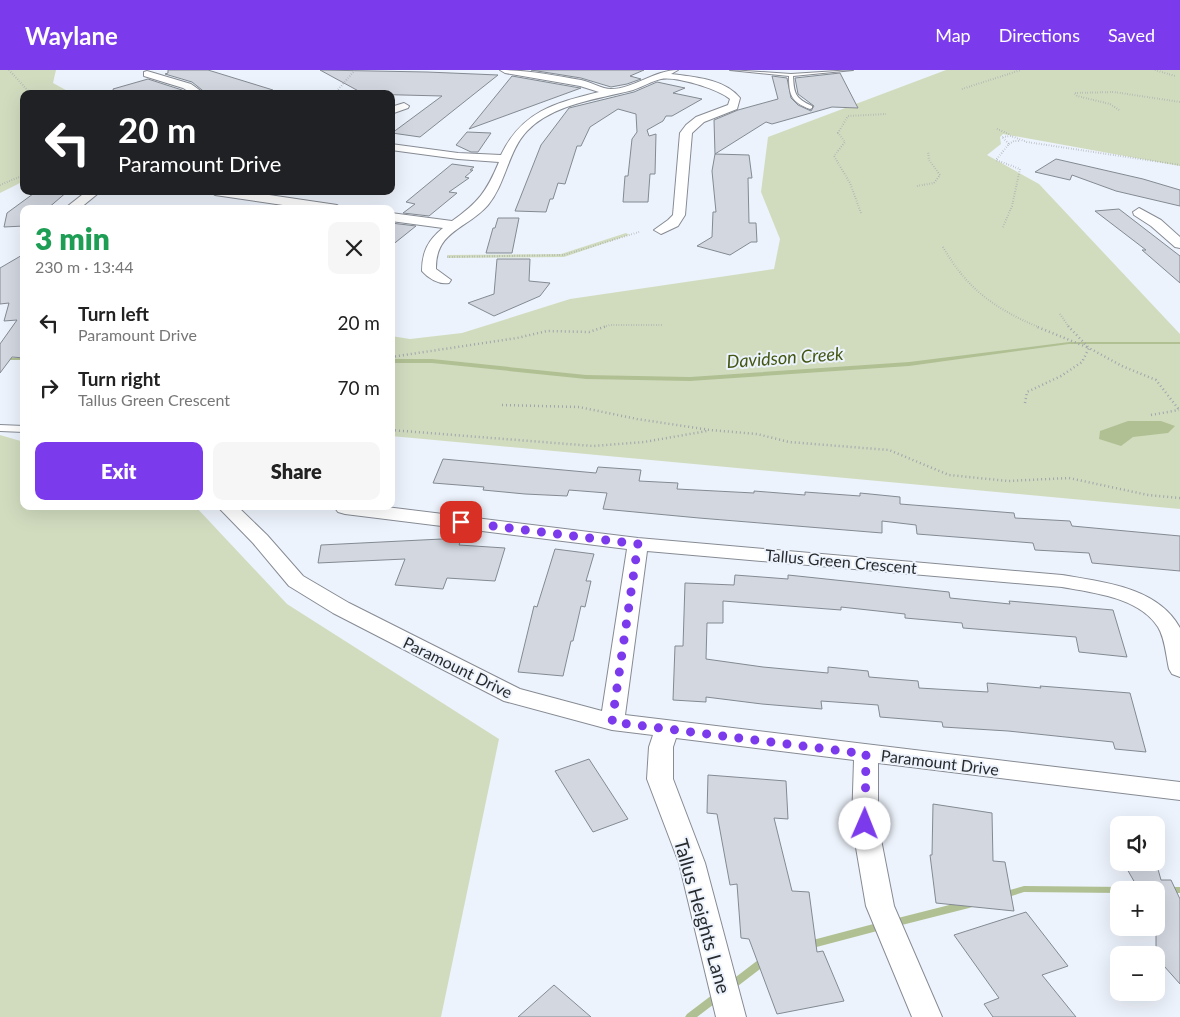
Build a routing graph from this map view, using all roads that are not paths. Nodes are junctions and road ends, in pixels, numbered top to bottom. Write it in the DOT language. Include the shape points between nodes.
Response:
graph roads {
  1 [pos="506,70"];
  2 [pos="673,70"];
  3 [pos="732,70"];
  4 [pos="852,70"];
  5 [pos="761,72"];
  6 [pos="147,74"];
  7 [pos="791,75"];
  8 [pos="661,76"];
  9 [pos="193,90"];
  10 [pos="609,92"];
  11 [pos="404,106"];
  12 [pos="810,107"];
  13 [pos="395,109"];
  14 [pos="395,148"];
  15 [pos="504,159"];
  16 [pos="89,195"];
  17 [pos="243,195"];
  18 [pos="76,205"];
  19 [pos="310,205"];
  20 [pos="395,218"];
  21 [pos="1172,221"];
  22 [pos="452,225"];
  23 [pos="661,230"];
  24 [pos="1180,244"];
  25 [pos="444,280"];
  26 [pos="0,428"];
  27 [pos="20,429"];
  28 [pos="230,510"];
  29 [pos="361,510"];
  30 [pos="638,544"];
  31 [pos="1174,624"];
  32 [pos="1180,669"];
  33 [pos="612,722"];
  34 [pos="667,728"];
  35 [pos="866,754"];
  36 [pos="1180,791"];
  37 [pos="731,1017"];
  38 [pos="927,1017"];
  1 -- 10 [label="street" via="582,83"];
  2 -- 8 [label="street"];
  3 -- 5 [label="lane"];
  4 -- 7 [label="lane"];
  5 -- 7 [label="lane"];
  6 -- 9 [label="street"];
  7 -- 12 [label="lane" via="792,96"];
  8 -- 10 [label="street"];
  8 -- 23 [label="street" via="721,88 731,92 735,98 732,107 688,127 680,215"];
  10 -- 15 [label="street" via="544,115 524,128"];
  11 -- 13 [label="street"];
  14 -- 15 [label="street"];
  15 -- 22 [label="street" via="482,204"];
  16 -- 18 [label="street"];
  17 -- 19 [label="street"];
  20 -- 22 [label="street"];
  21 -- 24 [label="street" via="1139,212"];
  22 -- 25 [label="street" via="432,246 427,258 429,271"];
  26 -- 27 [label="lane"];
  28 -- 33 [label="street, Paramount Drive" via="296,581 341,608 512,695"];
  29 -- 30 [label="street, Tallus Green Crescent"];
  30 -- 31 [label="street, Tallus Green Crescent" via="1062,580 1125,594"];
  30 -- 33 [label="street"];
  31 -- 32 [label="street, Tallus Green Crescent"];
  33 -- 34 [label="street, Paramount Drive"];
  34 -- 35 [label="street, Paramount Drive"];
  34 -- 37 [label="street, Tallus Heights Lane" via="661,747 660,779 692,863"];
  35 -- 36 [label="street, Paramount Drive"];
  35 -- 38 [label="street" via="865,824 880,906"];
}
